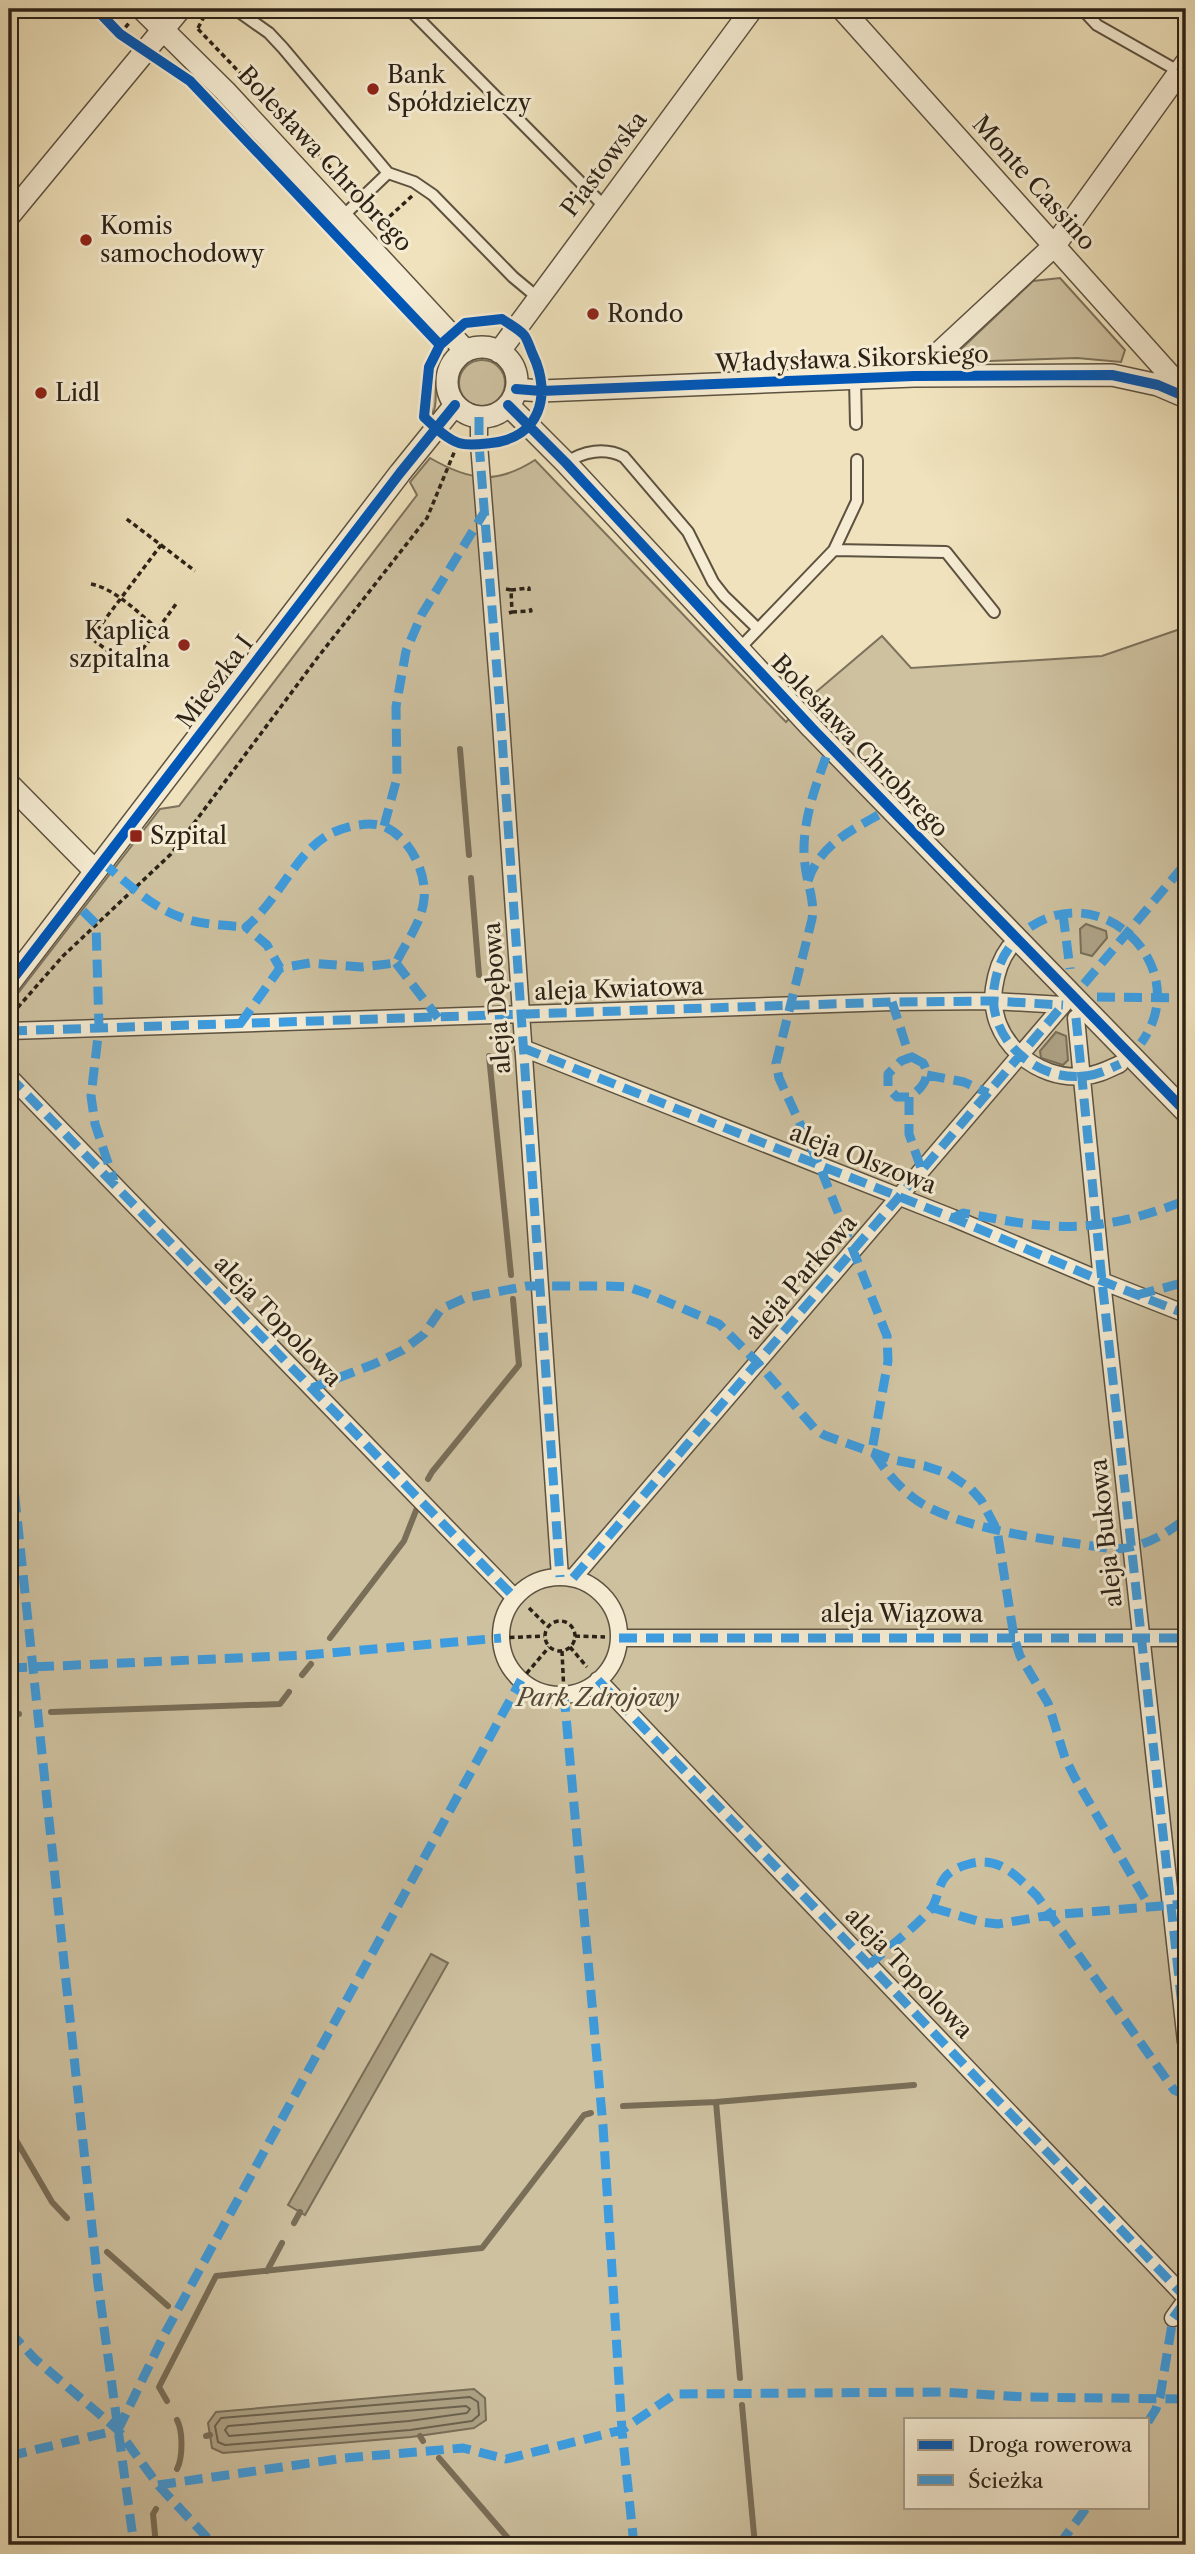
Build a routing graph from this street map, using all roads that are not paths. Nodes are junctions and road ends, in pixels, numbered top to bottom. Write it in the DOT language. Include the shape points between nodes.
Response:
graph roads {
  1 [pos="142,9"];
  2 [pos="180,9"];
  3 [pos="235,9"];
  4 [pos="409,9"];
  5 [pos="752,9"];
  6 [pos="842,9"];
  7 [pos="1082,9"];
  8 [pos="163,29"];
  9 [pos="1184,71"];
  10 [pos="388,173"];
  11 [pos="605,206"];
  12 [pos="9,216"];
  13 [pos="342,217"];
  14 [pos="1055,245"];
  15 [pos="537,297"];
  16 [pos="465,350"];
  17 [pos="499,352"];
  18 [pos="914,376"];
  19 [pos="855,379"];
  20 [pos="1186,395"];
  21 [pos="512,397"];
  22 [pos="455,405"];
  23 [pos="479,417"];
  24 [pos="856,424"];
  25 [pos="857,460"];
  26 [pos="566,463"];
  27 [pos="834,550"];
  28 [pos="994,612"];
  29 [pos="758,629"];
  30 [pos="738,650"];
  31 [pos="9,785"];
  32 [pos="95,871"];
  33 [pos="1009,948"];
  34 [pos="9,984"];
  35 [pos="993,1001"];
  36 [pos="1063,1004"];
  37 [pos="521,1014"];
  38 [pos="1076,1018"];
  39 [pos="9,1031"];
  40 [pos="523,1048"];
  41 [pos="1020,1055"];
  42 [pos="1120,1064"];
  43 [pos="9,1076"];
  44 [pos="1082,1076"];
  45 [pos="1186,1112"];
  46 [pos="899,1198"];
  47 [pos="1102,1282"];
  48 [pos="1186,1314"];
  49 [pos="566,1577"];
  50 [pos="515,1598"];
  51 [pos="1141,1637"];
  52 [pos="619,1638"];
  53 [pos="1186,1638"];
  54 [pos="598,1680"];
  55 [pos="1186,2042"];
  56 [pos="1186,2299"];
  57 [pos="1173,2318"];
  1 -- 8 [label="street, Bolesława Chrobrego"];
  2 -- 8 [label="street"];
  3 -- 10 [label="lane" via="283,48"];
  4 -- 11 [label="lane"];
  5 -- 11 [label="street, Piastowska"];
  6 -- 14 [label="street, Monte Cassino"];
  7 -- 9 [label="lane" via="1097,24"];
  8 -- 12 [label="street"];
  8 -- 13 [label="street, Bolesława Chrobrego"];
  9 -- 14 [label="street"];
  10 -- 13 [label="lane"];
  10 -- 15 [label="lane" via="433,195"];
  11 -- 15 [label="street, Piastowska"];
  13 -- 16 [label="street, Bolesława Chrobrego"];
  14 -- 18 [label="street"];
  14 -- 20 [label="street, Monte Cassino"];
  15 -- 17 [label="street, Piastowska"];
  16 -- 17 [label="street" via="481,347"];
  16 -- 22 [label="street" via="448,372 447,388"];
  17 -- 21 [label="street" via="516,372"];
  18 -- 19 [label="street, Władysława Sikorskiego"];
  18 -- 20 [label="street, Władysława Sikorskiego" via="1112,375"];
  19 -- 21 [label="street, Władysława Sikorskiego" via="541,391"];
  19 -- 24 [label="lane"];
  21 -- 23 [label="street" via="498,413"];
  21 -- 26 [label="street, Bolesława Chrobrego"];
  22 -- 23 [label="street"];
  22 -- 32 [label="street, Mieszka I"];
  23 -- 37 [label="street, aleja Dębowa"];
  25 -- 27 [label="lane" via="857,501"];
  26 -- 29 [label="lane" via="597,451 624,457 688,532 713,582"];
  26 -- 30 [label="street, Bolesława Chrobrego"];
  27 -- 28 [label="lane" via="946,552"];
  27 -- 29 [label="lane"];
  29 -- 30 [label="lane"];
  30 -- 45 [label="street, Bolesława Chrobrego"];
  31 -- 32 [label="street"];
  32 -- 34 [label="street, Mieszka I"];
  33 -- 35 [label="street" via="997,973"];
  35 -- 36 [label="street, aleja Kwiatowa"];
  35 -- 37 [label="street, aleja Kwiatowa"];
  35 -- 41 [label="street" via="1003,1033"];
  36 -- 41 [label="street, aleja Parkowa"];
  37 -- 39 [label="street, aleja Kwiatowa"];
  37 -- 40 [label="street, aleja Dębowa"];
  38 -- 44 [label="street, aleja Bukowa"];
  40 -- 46 [label="street, aleja Olszowa"];
  40 -- 49 [label="street, aleja Dębowa"];
  41 -- 44 [label="street" via="1049,1073"];
  41 -- 46 [label="street, aleja Parkowa"];
  42 -- 44 [label="street"];
  43 -- 50 [label="street, aleja Topolowa"];
  44 -- 47 [label="street, aleja Bukowa"];
  46 -- 47 [label="street, aleja Olszowa"];
  46 -- 49 [label="street, aleja Parkowa"];
  47 -- 48 [label="street, aleja Olszowa"];
  47 -- 51 [label="street, aleja Bukowa"];
  49 -- 50 [label="street" via="543,1579"];
  49 -- 52 [label="street" via="589,1584 606,1600 617,1621"];
  50 -- 54 [label="street" via="502,1624 501,1638 507,1661 521,1680 534,1689 564,1694"];
  51 -- 52 [label="street, aleja Wiązowa"];
  51 -- 53 [label="street, aleja Wiązowa"];
  51 -- 55 [label="street, aleja Bukowa"];
  52 -- 54 [label="street" via="616,1654"];
  54 -- 56 [label="street, aleja Topolowa"];
  56 -- 57 [label="street"];
}
